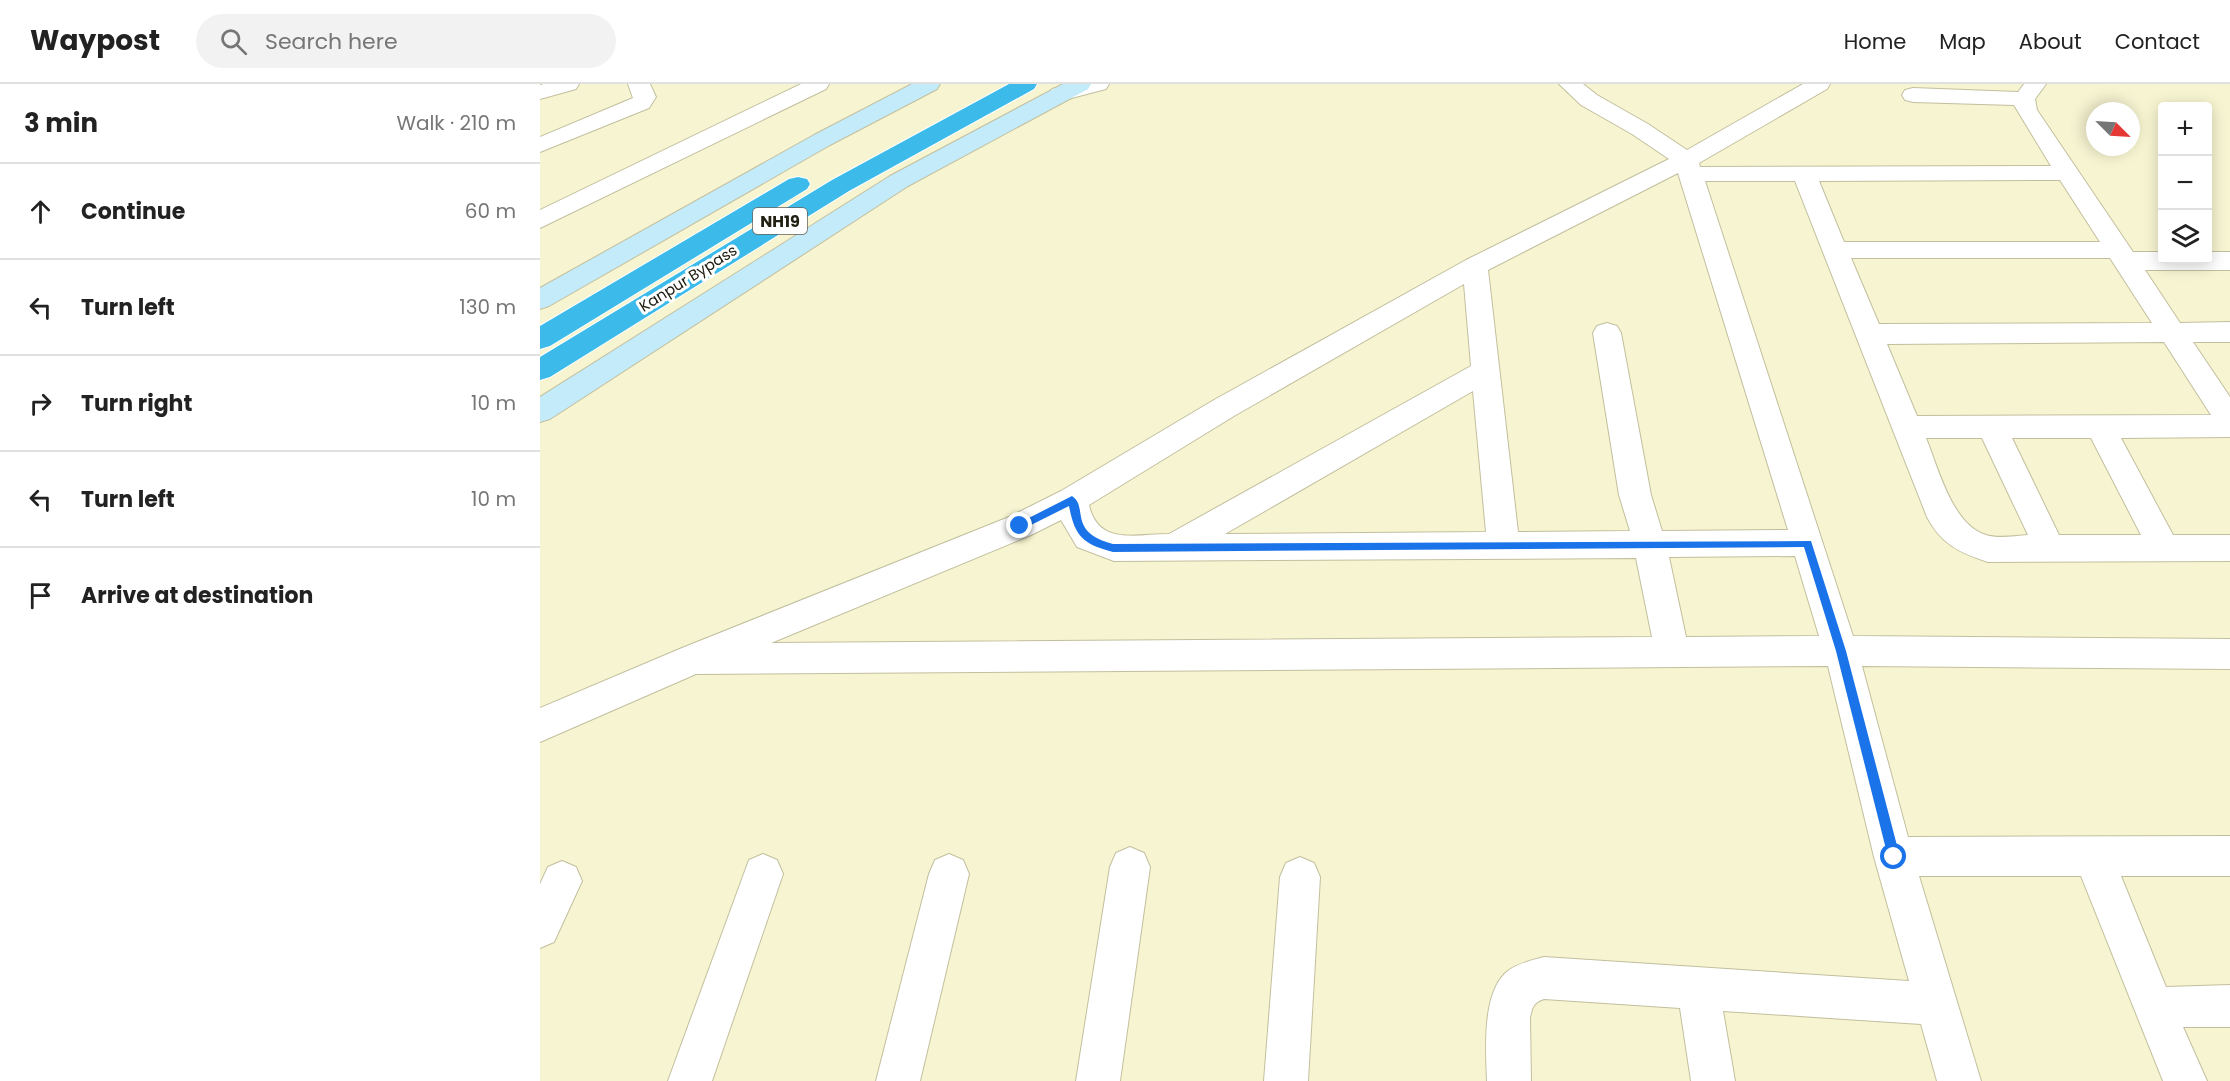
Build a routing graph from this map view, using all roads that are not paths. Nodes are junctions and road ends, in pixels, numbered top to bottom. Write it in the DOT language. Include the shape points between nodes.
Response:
graph roads {
  1 [pos="568,84"];
  2 [pos="639,84"];
  3 [pos="763,84"];
  4 [pos="818,84"];
  5 [pos="929,84"];
  6 [pos="979,84"];
  7 [pos="1026,84"];
  8 [pos="1098,84"];
  9 [pos="1819,84"];
  10 [pos="1583,86"];
  11 [pos="1070,89"];
  12 [pos="2030,91"];
  13 [pos="540,92"];
  14 [pos="1913,95"];
  15 [pos="776,103"];
  16 [pos="540,145"];
  17 [pos="1688,167"];
  18 [pos="2067,173"];
  19 [pos="1804,174"];
  20 [pos="540,220"];
  21 [pos="1835,250"];
  22 [pos="2122,256"];
  23 [pos="2230,261"];
  24 [pos="1475,266"];
  25 [pos="540,300"];
  26 [pos="2173,332"];
  27 [pos="2230,332"];
  28 [pos="1607,333"];
  29 [pos="1869,334"];
  30 [pos="540,339"];
  31 [pos="540,370"];
  32 [pos="1485,371"];
  33 [pos="540,411"];
  34 [pos="2230,420"];
  35 [pos="2100,426"];
  36 [pos="2230,426"];
  37 [pos="1907,427"];
  38 [pos="1992,427"];
  39 [pos="1072,500"];
  40 [pos="1808,543"];
  41 [pos="1650,544"];
  42 [pos="1503,546"];
  43 [pos="1173,548"];
  44 [pos="2230,548"];
  45 [pos="2050,549"];
  46 [pos="2164,549"];
  47 [pos="1841,651"];
  48 [pos="1672,652"];
  49 [pos="2230,654"];
  50 [pos="694,659"];
  51 [pos="540,725"];
  52 [pos="2093,856"];
  53 [pos="2230,856"];
  54 [pos="1894,857"];
  55 [pos="1130,867"];
  56 [pos="763,874"];
  57 [pos="949,874"];
  58 [pos="1300,877"];
  59 [pos="562,881"];
  60 [pos="540,928"];
  61 [pos="1698,988"];
  62 [pos="1937,1004"];
  63 [pos="2230,1006"];
  64 [pos="2154,1010"];
  65 [pos="690,1081"];
  66 [pos="898,1081"];
  67 [pos="1098,1081"];
  68 [pos="1286,1081"];
  69 [pos="1509,1081"];
  70 [pos="1713,1081"];
  71 [pos="1959,1081"];
  72 [pos="2184,1081"];
  1 -- 13 [label="street"];
  2 -- 16 [label="street" via="645,97 641,103"];
  3 -- 15 [label="street"];
  4 -- 15 [label="street"];
  5 -- 25 [label="main road"];
  6 -- 30 [label="highway, Kanpur Bypass / NH19" via="788,189"];
  7 -- 31 [label="highway, Kanpur Bypass / NH19" via="803,207"];
  8 -- 11 [label="street"];
  9 -- 17 [label="street"];
  10 -- 17 [label="street" via="1589,100 1640,129"];
  11 -- 33 [label="main road" via="899,182"];
  12 -- 14 [label="street"];
  12 -- 18 [label="street" via="2026,110"];
  15 -- 20 [label="street"];
  17 -- 19 [label="street"];
  17 -- 24 [label="street"];
  17 -- 40 [label="street"];
  18 -- 19 [label="street"];
  18 -- 22 [label="street"];
  19 -- 21 [label="street"];
  21 -- 22 [label="street"];
  21 -- 29 [label="street"];
  22 -- 23 [label="street"];
  22 -- 26 [label="street"];
  24 -- 32 [label="street"];
  24 -- 39 [label="street" via="1224,408"];
  26 -- 27 [label="street"];
  26 -- 29 [label="street"];
  26 -- 34 [label="street"];
  28 -- 41 [label="street" via="1635,495"];
  29 -- 37 [label="street"];
  32 -- 42 [label="street"];
  32 -- 43 [label="street"];
  35 -- 36 [label="street"];
  35 -- 38 [label="street"];
  35 -- 46 [label="street"];
  37 -- 38 [label="street"];
  37 -- 45 [label="street" via="1943,517 1955,534 1988,549"];
  38 -- 45 [label="street"];
  39 -- 43 [label="street" via="1077,525 1097,544 1113,548"];
  39 -- 50 [label="street" via="1010,531"];
  40 -- 41 [label="street"];
  40 -- 47 [label="street"];
  41 -- 42 [label="street"];
  41 -- 48 [label="street"];
  42 -- 43 [label="street"];
  44 -- 46 [label="street"];
  45 -- 46 [label="street"];
  47 -- 48 [label="street"];
  47 -- 49 [label="street"];
  47 -- 54 [label="street"];
  48 -- 50 [label="street"];
  50 -- 51 [label="street"];
  52 -- 53 [label="street"];
  52 -- 54 [label="street"];
  52 -- 64 [label="street"];
  54 -- 62 [label="street"];
  55 -- 67 [label="street"];
  56 -- 65 [label="street"];
  57 -- 66 [label="street"];
  58 -- 68 [label="street"];
  59 -- 60 [label="street"];
  61 -- 62 [label="street"];
  61 -- 69 [label="street" via="1544,978 1523,985 1511,1001"];
  61 -- 70 [label="street"];
  62 -- 71 [label="street"];
  63 -- 64 [label="street"];
  64 -- 72 [label="street"];
}
